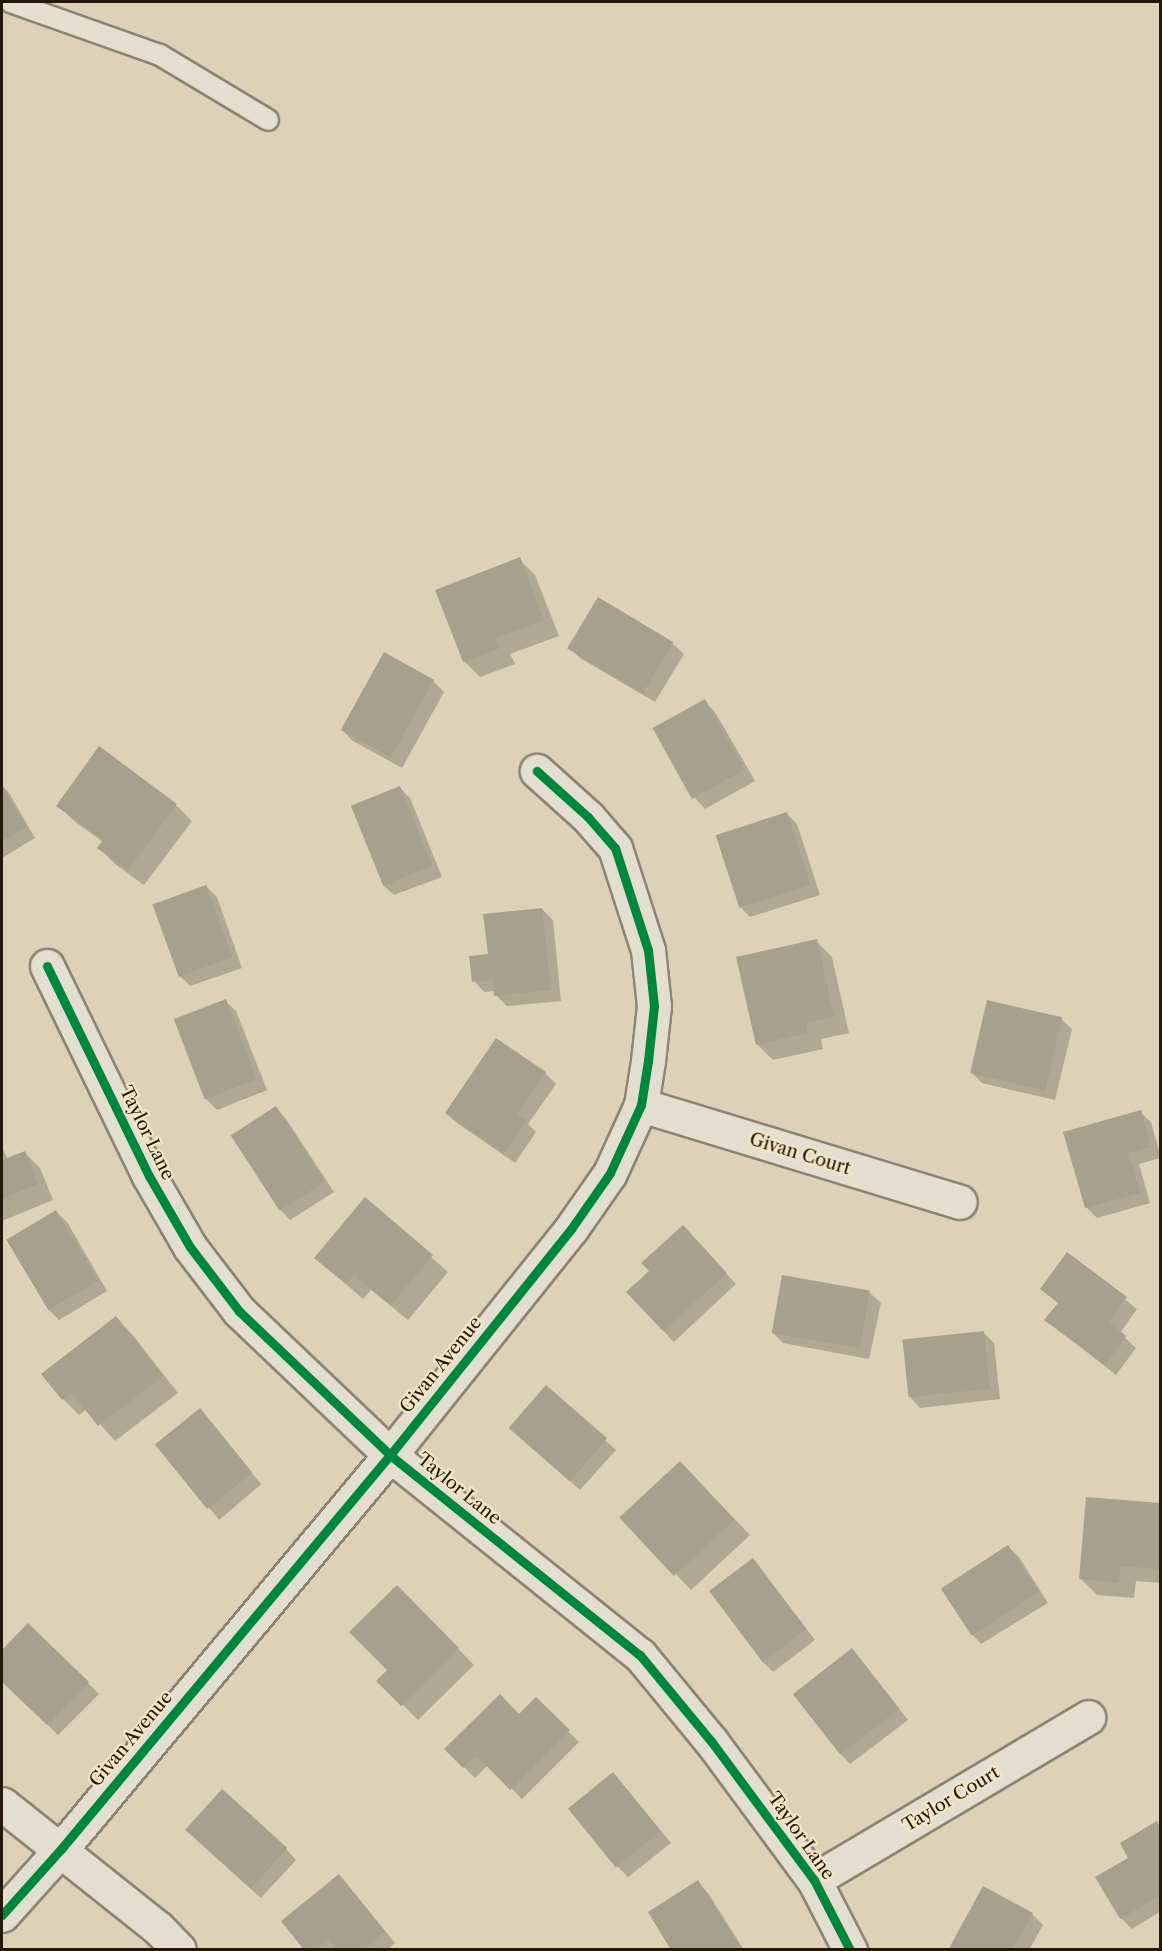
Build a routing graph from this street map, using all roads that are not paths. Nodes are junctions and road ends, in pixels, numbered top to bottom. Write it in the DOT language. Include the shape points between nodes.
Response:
graph roads {
  1 [pos="10,2"];
  2 [pos="268,120"];
  3 [pos="537,771"];
  4 [pos="48,966"];
  5 [pos="641,1105"];
  6 [pos="960,1202"];
  7 [pos="390,1455"];
  8 [pos="1088,1718"];
  9 [pos="2,1804"];
  10 [pos="61,1849"];
  11 [pos="814,1880"];
  12 [pos="2,1915"];
  13 [pos="179,1950"];
  14 [pos="850,1950"];
  1 -- 2 [label="lane" via="160,55"];
  3 -- 5 [label="street, Givan Avenue" via="588,817 615,848 636,905 648,950 654,1006"];
  4 -- 7 [label="street, Taylor Lane" via="149,1176 190,1247 239,1311"];
  5 -- 6 [label="street, Givan Court"];
  5 -- 7 [label="street, Givan Avenue" via="610,1173 571,1229"];
  7 -- 10 [label="street, Givan Avenue"];
  7 -- 11 [label="street, Taylor Lane" via="640,1655 711,1741"];
  8 -- 11 [label="street, Taylor Court"];
  9 -- 10 [label="street"];
  10 -- 12 [label="street, Givan Avenue"];
  10 -- 13 [label="street" via="158,1928"];
  11 -- 14 [label="street, Taylor Lane"];
}
